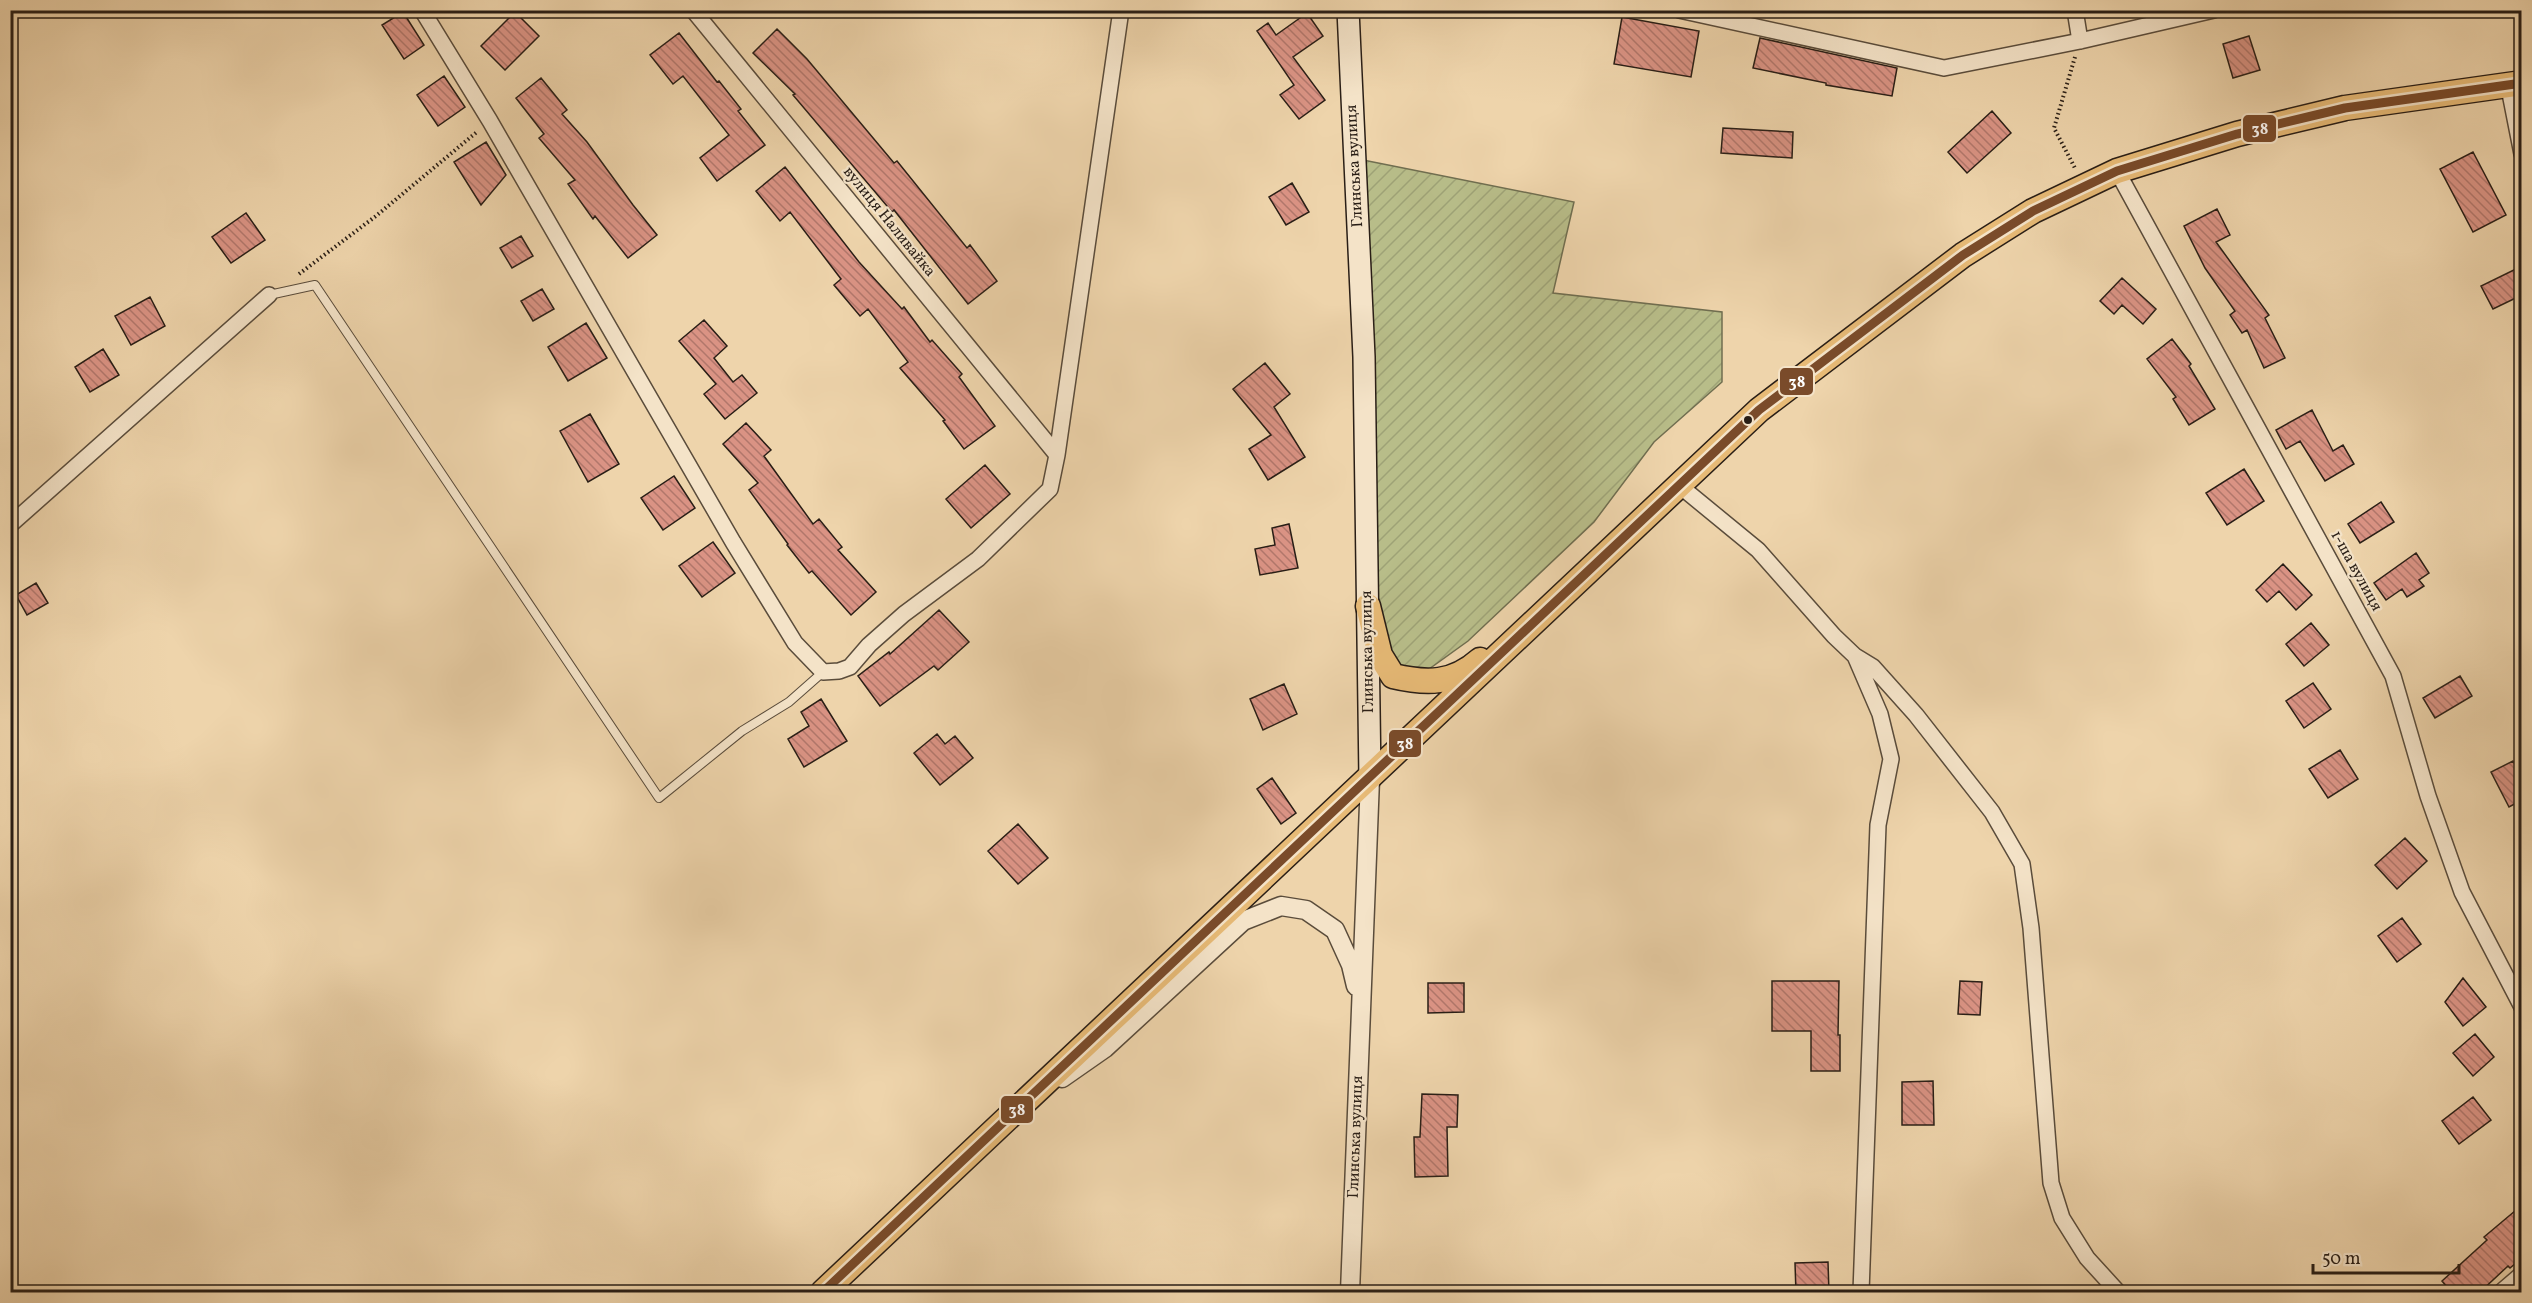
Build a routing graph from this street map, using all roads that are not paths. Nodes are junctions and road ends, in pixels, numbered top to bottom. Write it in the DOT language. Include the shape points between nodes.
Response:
graph roads {
  1 [pos="422,10"];
  2 [pos="693,10"];
  3 [pos="1120,10"];
  4 [pos="1348,10"];
  5 [pos="1679,10"];
  6 [pos="2075,10"];
  7 [pos="2214,10"];
  8 [pos="2080,41"];
  9 [pos="2515,83"];
  10 [pos="2522,154"];
  11 [pos="2117,171"];
  12 [pos="268,294"];
  13 [pos="1057,455"];
  14 [pos="1680,486"];
  15 [pos="10,525"];
  16 [pos="1558,601"];
  17 [pos="1368,606"];
  18 [pos="1854,656"];
  19 [pos="824,672"];
  20 [pos="1370,778"];
  21 [pos="1361,1005"];
  22 [pos="2522,1007"];
  23 [pos="1024,1105"];
  24 [pos="2522,1274"];
  25 [pos="823,1293"];
  26 [pos="1350,1293"];
  27 [pos="1861,1293"];
  28 [pos="2118,1293"];
  29 [pos="2501,1293"];
  1 -- 19 [label="street" via="739,552 795,643"];
  2 -- 13 [label="street, вулиця Наливайка"];
  3 -- 13 [label="street"];
  4 -- 17 [label="main road, Глинська вулиця" via="1364,357"];
  5 -- 8 [label="street" via="1944,68"];
  6 -- 8 [label="street"];
  7 -- 8 [label="street"];
  9 -- 10 [label="street"];
  9 -- 11 [label="main road" via="2345,108 2237,134"];
  11 -- 14 [label="main road" via="2033,211 1963,255 1759,410"];
  11 -- 22 [label="street, 1-ша вулиця" via="2393,676 2428,796 2462,892"];
  12 -- 15 [label="street"];
  12 -- 19 [label="lane" via="315,285 659,798"];
  13 -- 19 [label="street" via="1050,489 978,559 904,614 868,645 850,667"];
  14 -- 16 [label="main road"];
  14 -- 18 [label="street" via="1758,550"];
  16 -- 17 [label="main road" via="1544,605 1473,667 1452,677 1421,682 1393,676 1380,656"];
  16 -- 20 [label="main road"];
  17 -- 20 [label="main road, Глинська вулиця"];
  18 -- 27 [label="street" via="1881,714 1891,759 1878,825"];
  18 -- 28 [label="street" via="1873,668 1916,715 1992,812 2022,864 2032,939 2050,1183 2062,1218 2087,1258"];
  20 -- 21 [label="street, Глинська вулиця"];
  20 -- 23 [label="main road"];
  21 -- 23 [label="street" via="1351,965 1335,930 1306,910 1281,906 1243,921 1105,1048"];
  21 -- 26 [label="street, Глинська вулиця"];
  23 -- 25 [label="main road"];
  24 -- 29 [label="street"];
}
